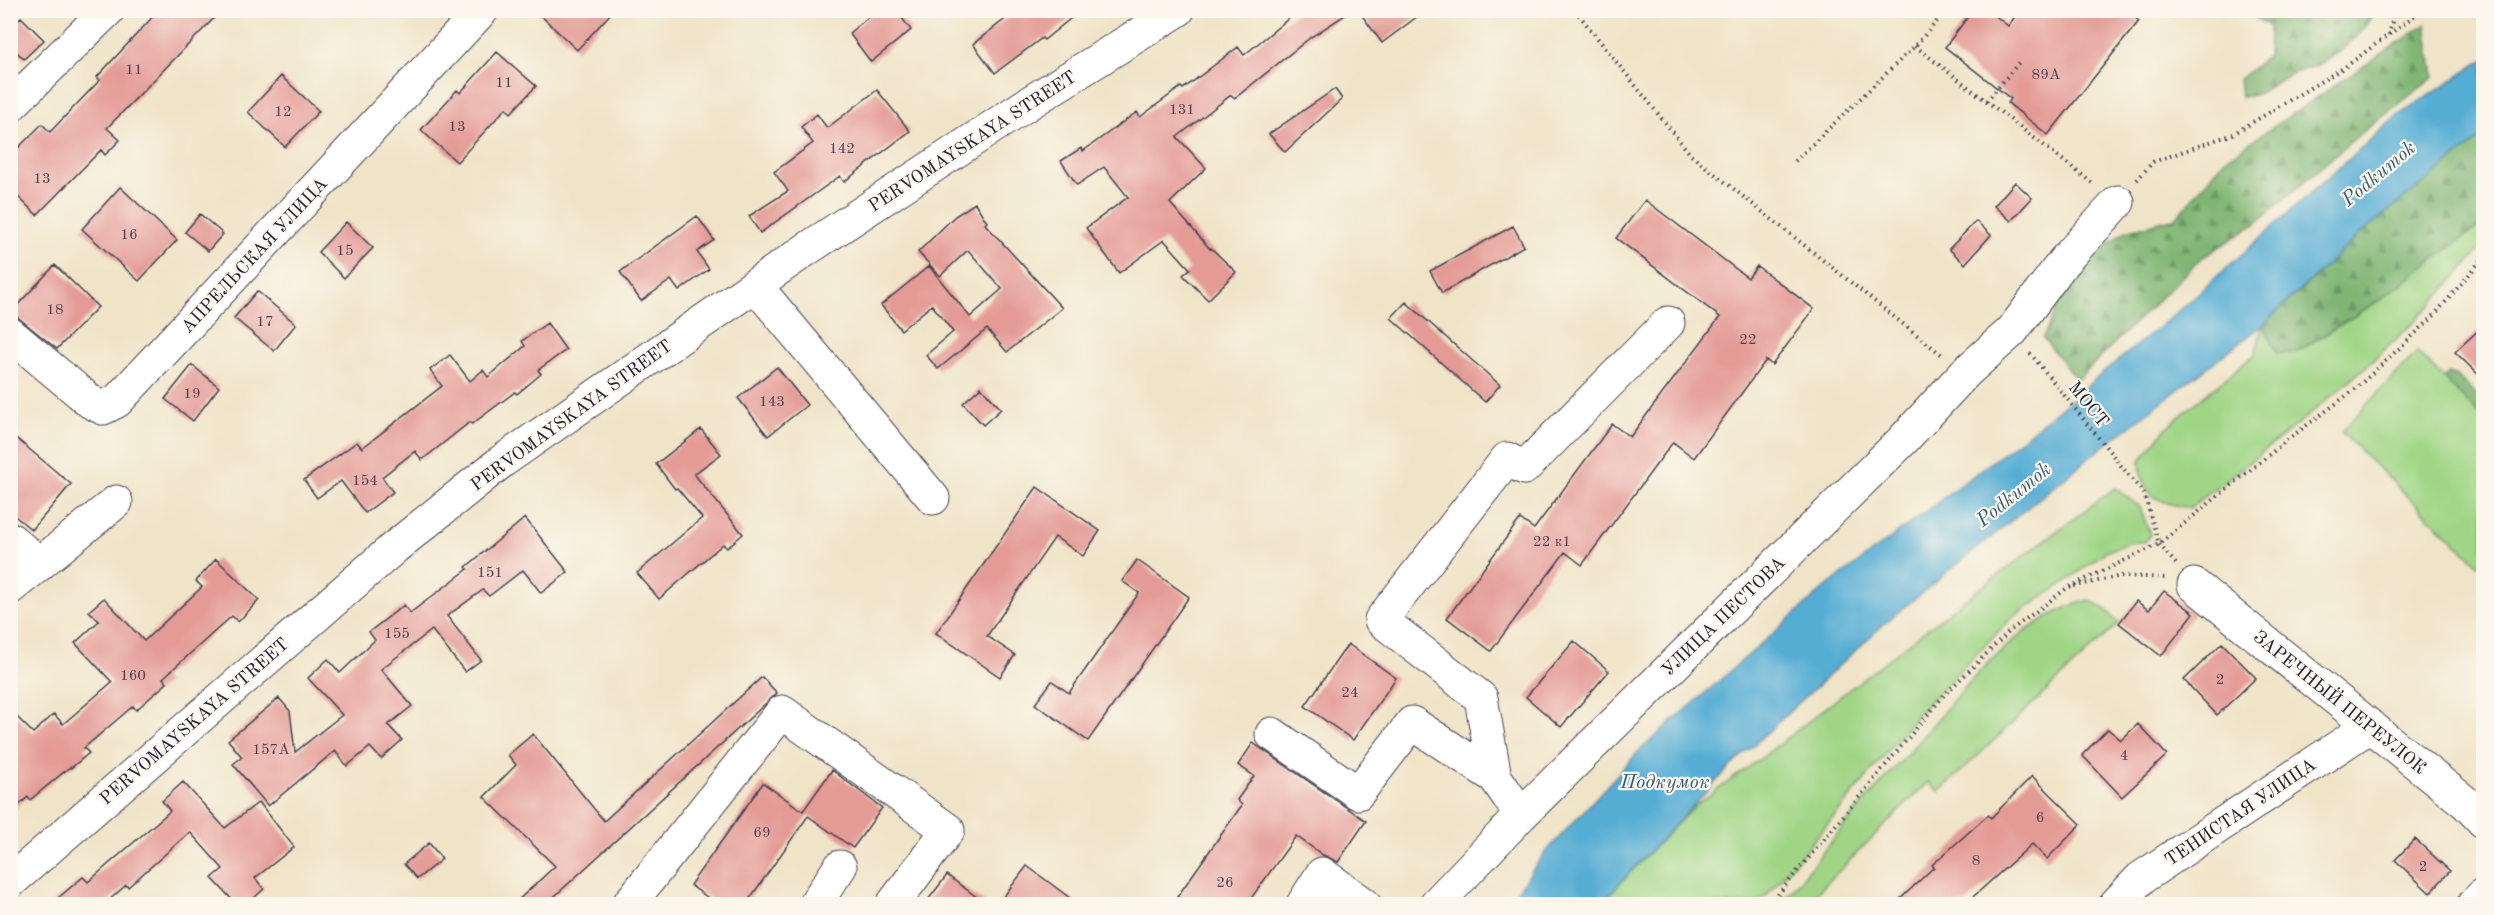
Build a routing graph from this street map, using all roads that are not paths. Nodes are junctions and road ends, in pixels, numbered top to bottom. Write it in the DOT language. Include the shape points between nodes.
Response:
graph roads {
  1 [pos="108,10"];
  2 [pos="482,10"];
  3 [pos="1178,10"];
  4 [pos="10,106"];
  5 [pos="2118,202"];
  6 [pos="755,285"];
  7 [pos="1668,323"];
  8 [pos="10,334"];
  9 [pos="933,498"];
  10 [pos="116,502"];
  11 [pos="10,539"];
  12 [pos="40,564"];
  13 [pos="2194,585"];
  14 [pos="10,588"];
  15 [pos="2370,726"];
  16 [pos="1272,734"];
  17 [pos="1495,777"];
  18 [pos="2478,803"];
  19 [pos="1521,815"];
  20 [pos="840,867"];
  21 [pos="10,882"];
  22 [pos="2484,894"];
  23 [pos="629,904"];
  24 [pos="815,904"];
  25 [pos="893,904"];
  26 [pos="1304,904"];
  27 [pos="1364,904"];
  28 [pos="1436,904"];
  29 [pos="2116,904"];
  30 [pos="2474,904"];
  1 -- 4 [label="street"];
  2 -- 8 [label="street, АПРЕЛЬСКАЯ УЛИЦА" via="117,401 103,408 91,402"];
  3 -- 6 [label="street, PERVOMAYSKAYA STREET" via="1029,103"];
  5 -- 19 [label="street, УЛИЦА ПЕСТОВА" via="2064,261 2012,331 1965,373 1902,441"];
  6 -- 9 [label="street"];
  6 -- 21 [label="street, PERVOMAYSKAYA STREET" via="501,462 395,547"];
  7 -- 17 [label="street" via="1524,468 1507,459 1382,620 1481,698"];
  10 -- 12 [label="street"];
  11 -- 12 [label="street"];
  12 -- 14 [label="street"];
  13 -- 15 [label="street, ЗАРЕЧНЫЙ ПЕРЕУЛОК"];
  15 -- 18 [label="street, ЗАРЕЧНЫЙ ПЕРЕУЛОК"];
  15 -- 29 [label="street, ТЕНИСТАЯ УЛИЦА" via="2141,878"];
  16 -- 17 [label="street" via="1358,793 1412,723"];
  17 -- 19 [label="street"];
  19 -- 28 [label="street, УЛИЦА ПЕСТОВА"];
  20 -- 24 [label="street"];
  22 -- 30 [label="street"];
  23 -- 25 [label="street" via="782,712 948,830"];
  26 -- 27 [label="street" via="1322,874"];
}
